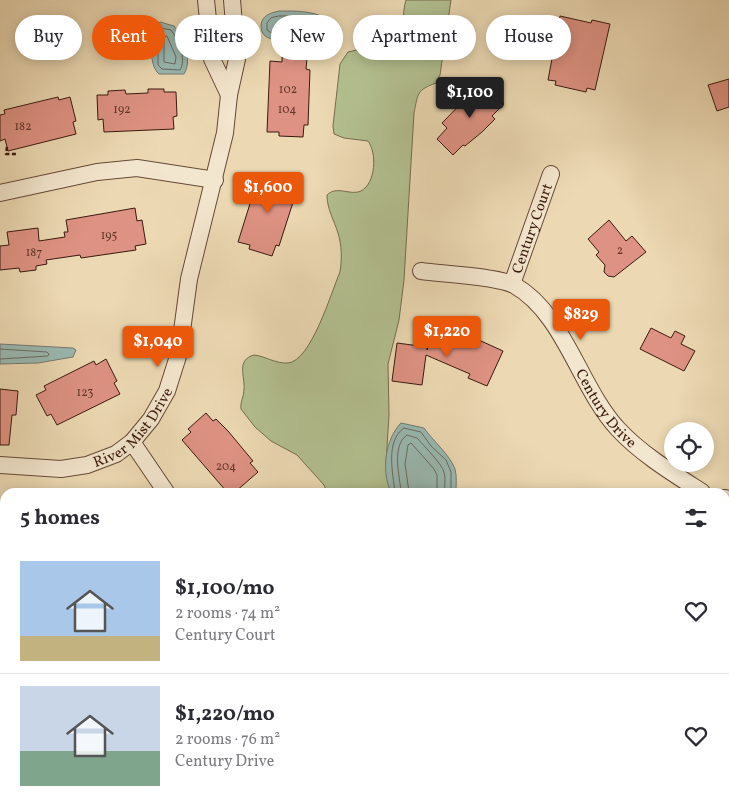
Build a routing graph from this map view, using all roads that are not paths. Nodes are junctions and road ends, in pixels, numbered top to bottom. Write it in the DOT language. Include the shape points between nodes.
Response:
graph roads {
  1 [pos="206,0"];
  2 [pos="232,0"];
  3 [pos="229,95"];
  4 [pos="551,174"];
  5 [pos="215,180"];
  6 [pos="0,193"];
  7 [pos="421,271"];
  8 [pos="512,284"];
  9 [pos="132,442"];
  10 [pos="0,465"];
  11 [pos="163,488"];
  12 [pos="696,488"];
  1 -- 3 [label="street" via="212,59"];
  2 -- 3 [label="street, River Mist Drive" via="237,59"];
  3 -- 5 [label="street, River Mist Drive"];
  4 -- 8 [label="street, Century Court"];
  5 -- 6 [label="street" via="136,168 97,172"];
  5 -- 9 [label="street, River Mist Drive" via="189,279 178,353 167,391 151,419"];
  7 -- 8 [label="street, Century Drive"];
  8 -- 12 [label="street, Century Drive" via="530,297 546,316 594,397 618,429"];
  9 -- 10 [label="street, River Mist Drive" via="116,454 87,465 69,468"];
  9 -- 11 [label="street"];
}
